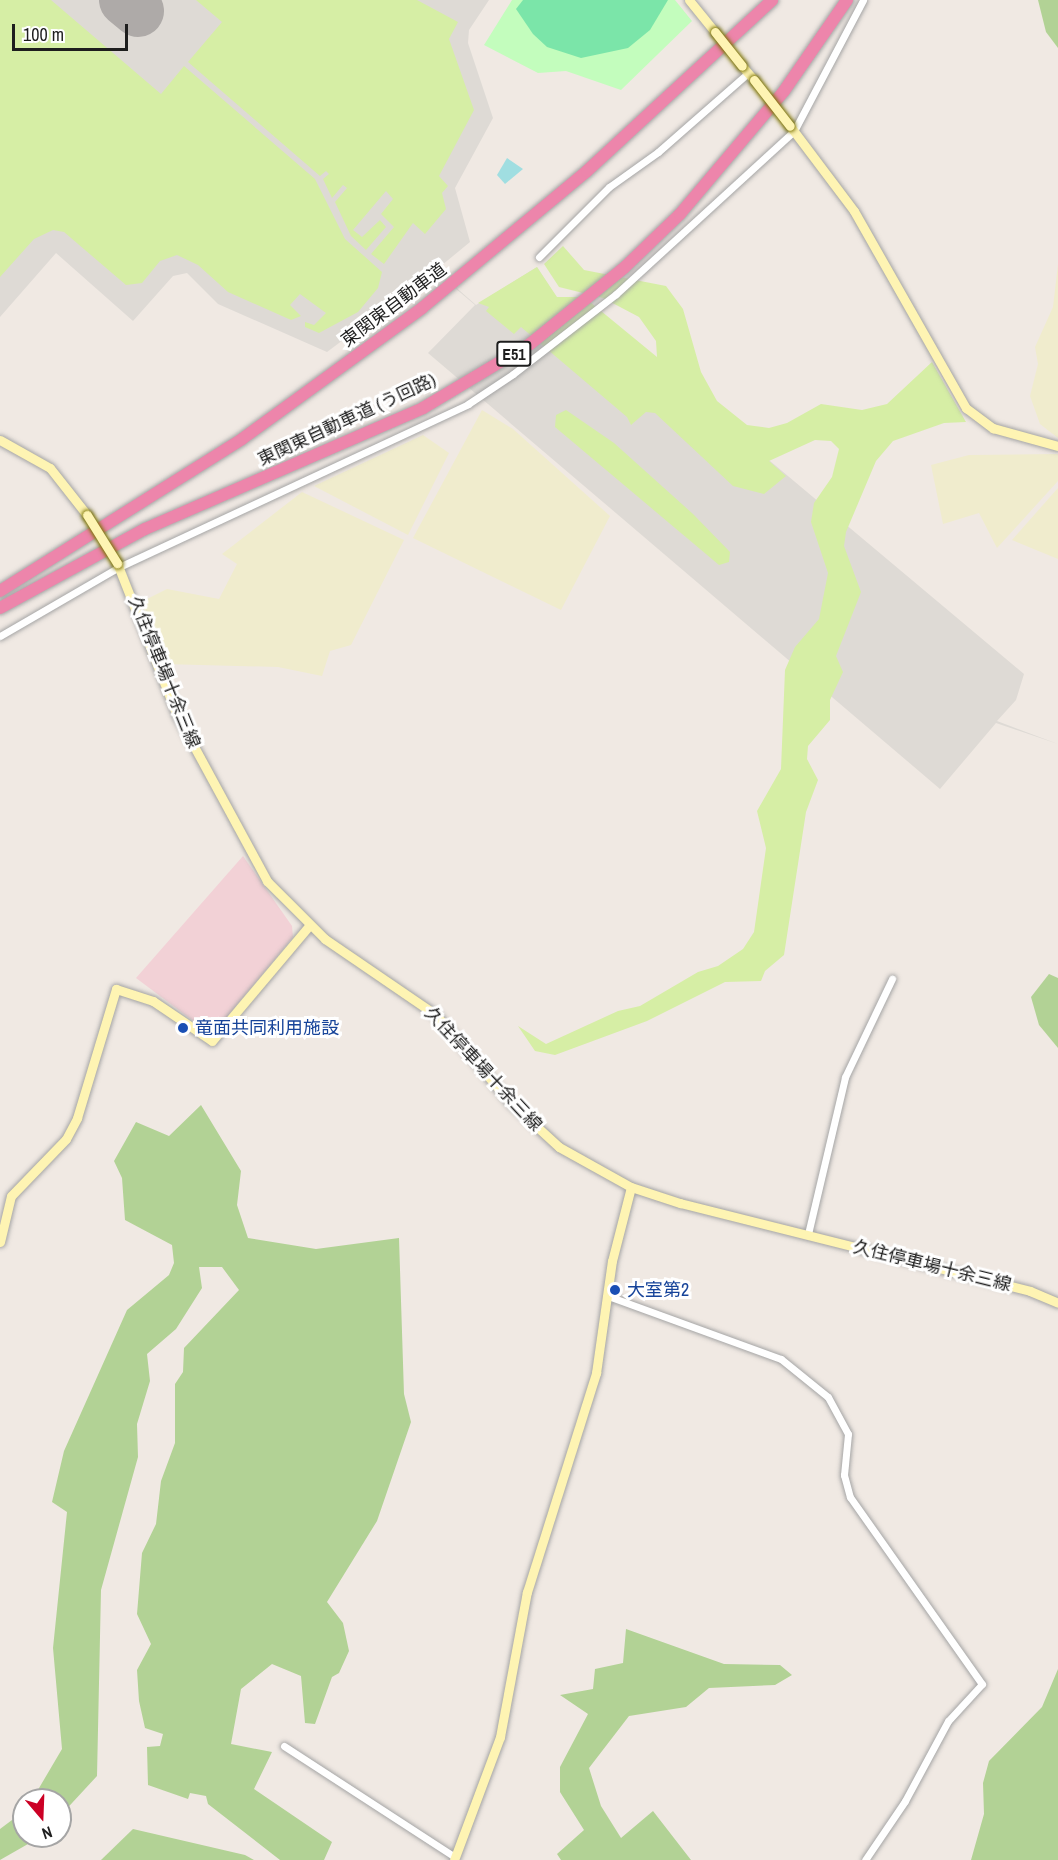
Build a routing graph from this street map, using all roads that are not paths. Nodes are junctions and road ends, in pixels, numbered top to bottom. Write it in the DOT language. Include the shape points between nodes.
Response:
graph roads {
  1 [pos="689,0"];
  2 [pos="772,0"];
  3 [pos="847,0"];
  4 [pos="863,0"];
  5 [pos="748,73"];
  6 [pos="792,129"];
  7 [pos="539,257"];
  8 [pos="0,440"];
  9 [pos="1058,446"];
  10 [pos="118,565"];
  11 [pos="0,591"];
  12 [pos="0,608"];
  13 [pos="2,633"];
  14 [pos="309,926"];
  15 [pos="892,979"];
  16 [pos="631,1187"];
  17 [pos="808,1234"];
  18 [pos="0,1242"];
  19 [pos="608,1296"];
  20 [pos="1058,1303"];
  21 [pos="284,1746"];
  22 [pos="454,1858"];
  23 [pos="865,1860"];
  1 -- 5 [label="street, bridge"];
  2 -- 11 [label="highway, 東関東自動車道" via="587,171 422,308 233,445"];
  3 -- 12 [label="highway, 東関東自動車道 (う回路) / E51" via="784,91 680,214 626,267 530,344 476,378 366,435 72,565"];
  4 -- 6 [label="street"];
  5 -- 6 [label="street, bridge"];
  5 -- 7 [label="street" via="658,152 609,187"];
  6 -- 9 [label="street" via="854,211 966,408 993,428"];
  6 -- 10 [label="street" via="616,294 468,404"];
  8 -- 10 [label="street, 久住停車場十余三線, bridge" via="50,468 87,515"];
  10 -- 13 [label="street"];
  10 -- 14 [label="street, 久住停車場十余三線" via="177,715 248,850 273,889"];
  14 -- 16 [label="street, 久住停車場十余三線" via="436,1016 511,1103 559,1147"];
  14 -- 18 [label="street" via="212,1041 153,1001 116,989 77,1118 66,1139 11,1196"];
  15 -- 17 [label="street" via="845,1077"];
  16 -- 17 [label="street, 久住停車場十余三線"];
  16 -- 19 [label="street"];
  17 -- 20 [label="street, 久住停車場十余三線" via="1030,1291"];
  19 -- 22 [label="street" via="596,1373 527,1592 500,1737"];
  19 -- 23 [label="street" via="781,1359 828,1397 848,1434 844,1475 850,1497 982,1684 948,1721 905,1802"];
  21 -- 22 [label="street"];
}
